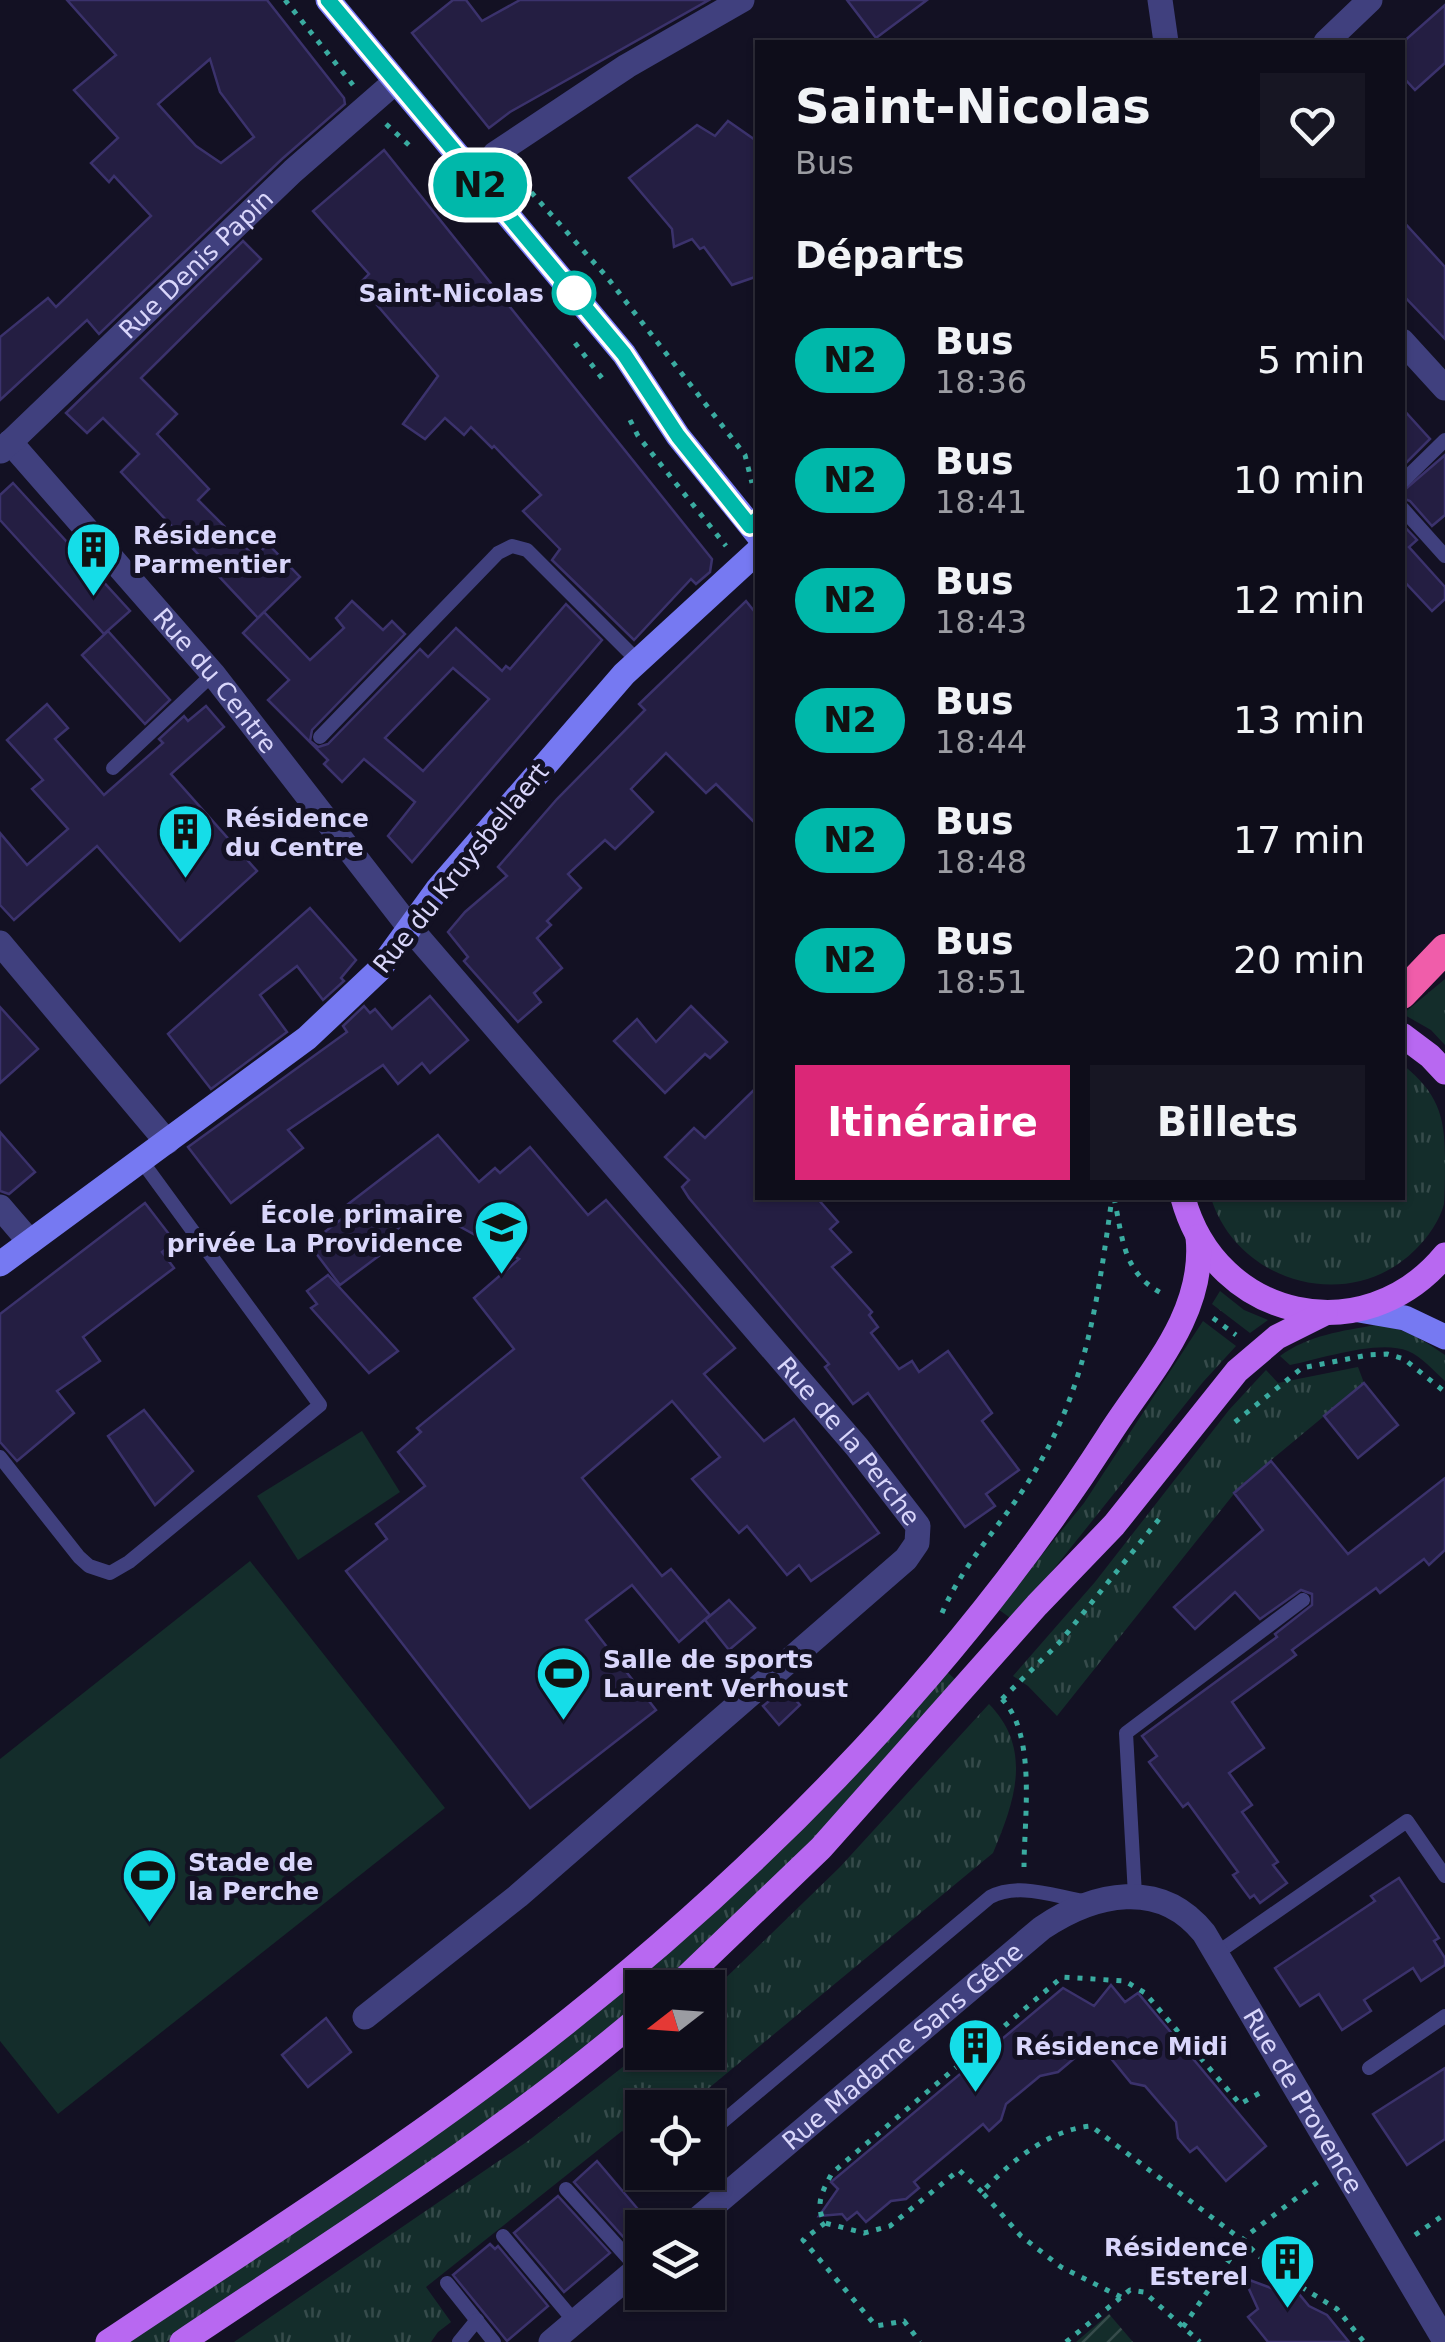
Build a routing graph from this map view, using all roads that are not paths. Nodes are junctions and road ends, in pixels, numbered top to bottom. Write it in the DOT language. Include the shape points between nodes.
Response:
graph roads {
  1 [pos="328,0"];
  2 [pos="742,0"];
  3 [pos="1160,0"];
  4 [pos="1370,0"];
  5 [pos="1166,40"];
  6 [pos="1328,40"];
  7 [pos="395,82"];
  8 [pos="495,154"];
  9 [pos="1405,344"];
  10 [pos="1445,388"];
  11 [pos="1445,440"];
  12 [pos="5,447"];
  13 [pos="1405,479"];
  14 [pos="1405,511"];
  15 [pos="755,526"];
  16 [pos="1445,556"];
  17 [pos="749,558"];
  18 [pos="638,660"];
  19 [pos="214,674"];
  20 [pos="320,737"];
  21 [pos="113,768"];
  22 [pos="410,928"];
  23 [pos="0,942"];
  24 [pos="1445,949"];
  25 [pos="1405,991"];
  26 [pos="1405,1038"];
  27 [pos="1445,1072"];
  28 [pos="167,1142"];
  29 [pos="141,1160"];
  30 [pos="1184,1200"];
  31 [pos="0,1207"];
  32 [pos="1198,1237"];
  33 [pos="30,1242"];
  34 [pos="1445,1255"];
  35 [pos="0,1264"];
  36 [pos="1359,1310"];
  37 [pos="1326,1313"];
  38 [pos="1445,1337"];
  39 [pos="0,1456"];
  40 [pos="1303,1600"];
  41 [pos="1445,1876"];
  42 [pos="1135,1895"];
  43 [pos="1089,1902"];
  44 [pos="1217,1953"];
  45 [pos="694,1970"];
  46 [pos="1445,2016"];
  47 [pos="365,2017"];
  48 [pos="625,2029"];
  49 [pos="1369,2068"];
  50 [pos="725,2120"];
  51 [pos="566,2188"];
  52 [pos="708,2210"];
  53 [pos="503,2236"];
  54 [pos="625,2251"];
  55 [pos="625,2280"];
  56 [pos="447,2283"];
  57 [pos="477,2320"];
  58 [pos="575,2322"];
  59 [pos="108,2342"];
  60 [pos="182,2342"];
  61 [pos="459,2342"];
  62 [pos="494,2342"];
  63 [pos="551,2342"];
  64 [pos="1445,2342"];
  1 -- 7 [label="street"];
  2 -- 8 [label="street"];
  3 -- 5 [label="street"];
  4 -- 6 [label="street"];
  7 -- 12 [label="street, Rue Denis Papin"];
  7 -- 15 [label="street" via="624,354 678,436"];
  9 -- 10 [label="street"];
  11 -- 13 [label="lane"];
  12 -- 19 [label="street, Rue du Centre"];
  14 -- 16 [label="lane"];
  17 -- 18 [label="street, Rue du Kruysbellaert"];
  18 -- 20 [label="lane" via="527,550 512,546"];
  18 -- 22 [label="street, Rue du Kruysbellaert"];
  19 -- 21 [label="lane"];
  19 -- 22 [label="street, Rue du Centre"];
  22 -- 28 [label="street, Rue du Kruysbellaert" via="365,984 307,1038"];
  22 -- 47 [label="street, Rue de la Perche" via="857,1448 914,1518 919,1535 913,1552 691,1747"];
  23 -- 28 [label="street"];
  24 -- 25 [label="highway"];
  26 -- 27 [label="main road"];
  28 -- 29 [label="street, Rue du Kruysbellaert"];
  29 -- 33 [label="street, Rue du Kruysbellaert"];
  29 -- 39 [label="lane" via="320,1406 110,1572 79,1557"];
  30 -- 32 [label="main road"];
  31 -- 33 [label="street"];
  32 -- 37 [label="main road" via="1220,1266 1256,1294"];
  32 -- 59 [label="main road" via="1194,1292 1170,1342 1045,1533 889,1720 794,1820 590,2004 421,2131"];
  33 -- 35 [label="street, Rue du Kruysbellaert"];
  34 -- 36 [label="main road" via="1404,1292"];
  36 -- 37 [label="main road"];
  36 -- 38 [label="street" via="1405,1318"];
  37 -- 45 [label="main road" via="1277,1337 1236,1371 1114,1524 812,1858"];
  40 -- 42 [label="lane" via="1126,1733"];
  41 -- 44 [label="lane" via="1408,1822"];
  42 -- 43 [label="street, Rue Madame Sans Gêne"];
  42 -- 44 [label="street, Rue de Provence" via="1186,1914"];
  43 -- 50 [label="lane" via="1024,1890 990,1897"];
  43 -- 52 [label="street, Rue Madame Sans Gêne" via="1042,1928"];
  44 -- 64 [label="street, Rue de Provence"];
  46 -- 49 [label="lane"];
  48 -- 60 [label="main road" via="453,2160"];
  51 -- 54 [label="lane"];
  53 -- 58 [label="lane"];
  55 -- 58 [label="street"];
  56 -- 57 [label="lane"];
  57 -- 61 [label="lane"];
  57 -- 62 [label="lane"];
  58 -- 63 [label="street"];
}
